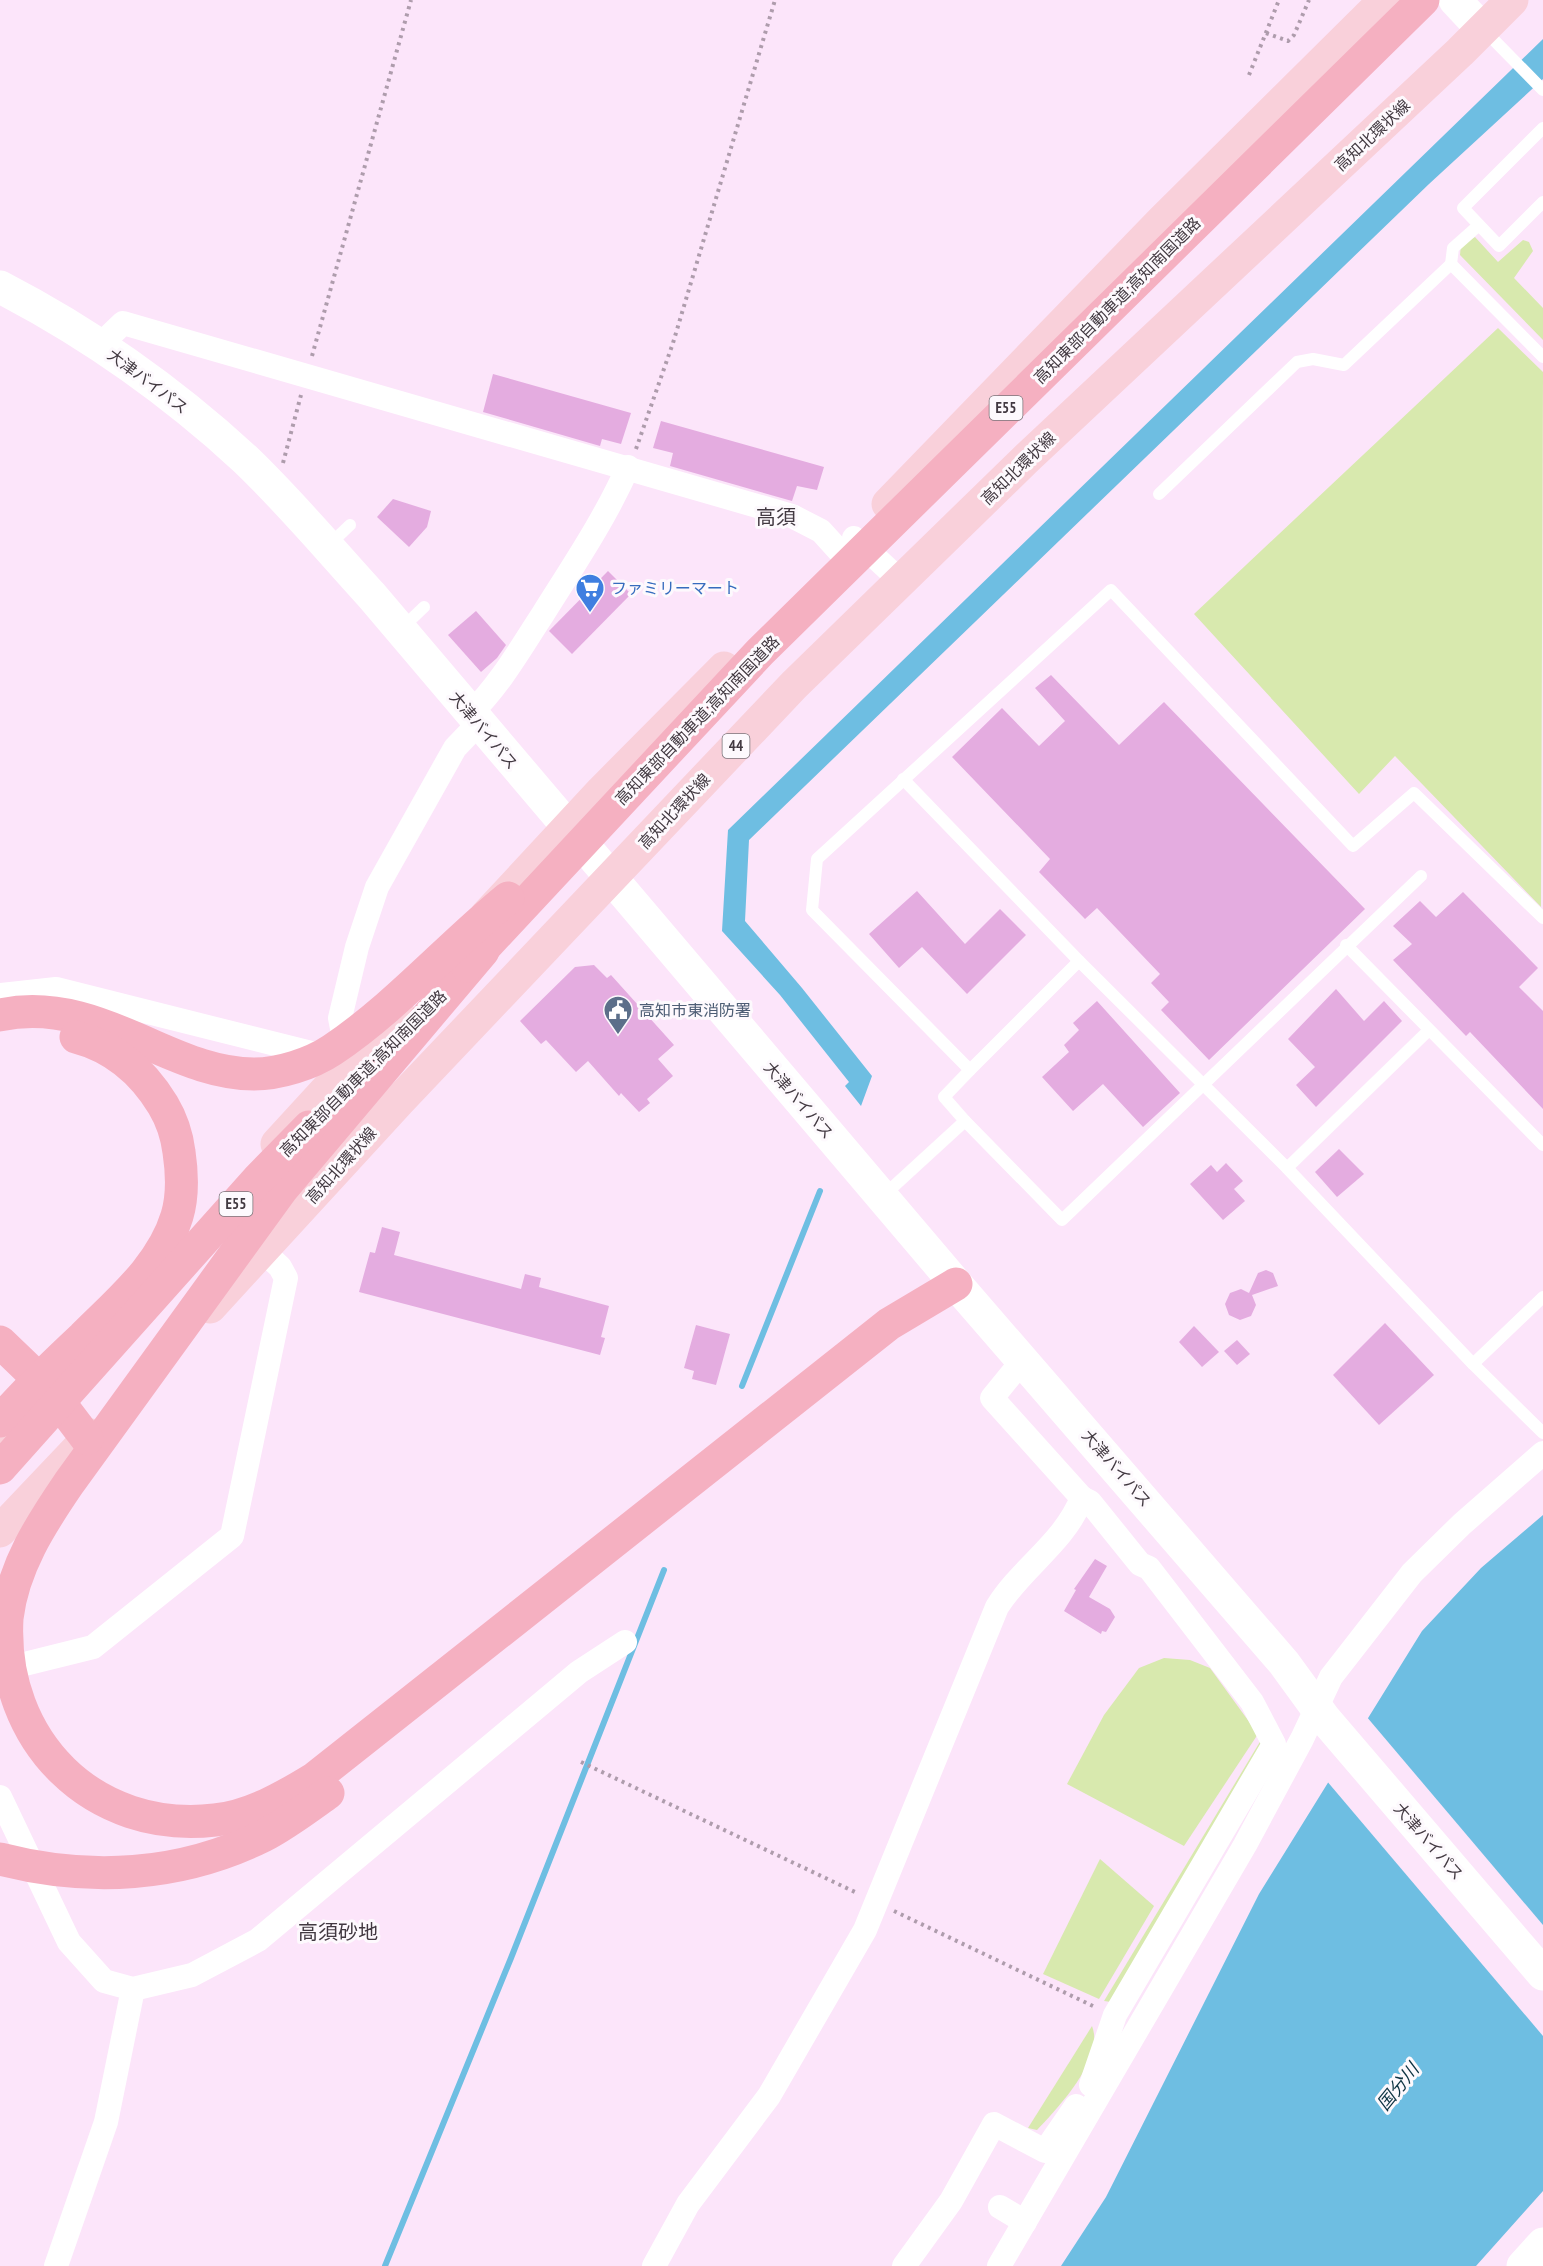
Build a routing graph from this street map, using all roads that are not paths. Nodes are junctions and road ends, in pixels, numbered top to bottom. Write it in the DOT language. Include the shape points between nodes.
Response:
graph roads {
  1 [pos="1385,0"];
  2 [pos="1423,0"];
  3 [pos="1455,0"];
  4 [pos="1512,0"];
  5 [pos="1483,30"];
  6 [pos="1543,89"];
  7 [pos="1543,128"];
  8 [pos="1543,202"];
  9 [pos="1479,225"];
  10 [pos="1451,264"];
  11 [pos="0,287"];
  12 [pos="100,345"];
  13 [pos="1543,357"];
  14 [pos="628,467"];
  15 [pos="1159,494"];
  16 [pos="847,545"];
  17 [pos="902,582"];
  18 [pos="424,607"];
  19 [pos="400,629"];
  20 [pos="474,719"];
  21 [pos="903,779"];
  22 [pos="582,826"];
  23 [pos="1421,876"];
  24 [pos="610,879"];
  25 [pos="1543,918"];
  26 [pos="1346,945"];
  27 [pos="483,951"];
  28 [pos="1079,961"];
  29 [pos="0,994"];
  30 [pos="0,1015"];
  31 [pos="1429,1030"];
  32 [pos="96,1032"];
  33 [pos="0,1035"];
  34 [pos="349,1065"];
  35 [pos="970,1070"];
  36 [pos="1203,1083"];
  37 [pos="399,1101"];
  38 [pos="965,1121"];
  39 [pos="1543,1145"];
  40 [pos="1287,1168"];
  41 [pos="882,1197"];
  42 [pos="217,1209"];
  43 [pos="263,1251"];
  44 [pos="956,1284"];
  45 [pos="1543,1297"];
  46 [pos="0,1342"];
  47 [pos="1023,1360"];
  48 [pos="1473,1364"];
  49 [pos="0,1372"];
  50 [pos="42,1397"];
  51 [pos="0,1421"];
  52 [pos="1543,1433"];
  53 [pos="87,1439"];
  54 [pos="0,1442"];
  55 [pos="1543,1453"];
  56 [pos="0,1468"];
  57 [pos="1082,1498"];
  58 [pos="0,1531"];
  59 [pos="625,1642"];
  60 [pos="0,1670"];
  61 [pos="1319,1713"];
  62 [pos="0,1797"];
  63 [pos="0,1859"];
  64 [pos="1543,1974"];
  65 [pos="133,1989"];
  66 [pos="1096,2088"];
  67 [pos="1000,2207"];
  68 [pos="1024,2222"];
  69 [pos="1543,2244"];
  70 [pos="57,2266"];
  71 [pos="654,2266"];
  72 [pos="904,2266"];
  73 [pos="999,2266"];
  74 [pos="1523,2266"];
  1 -- 16 [label="main road" via="1162,221"];
  2 -- 22 [label="highway, 高知東部自動車道;高知南国道路 / E55"];
  3 -- 5 [label="main road"];
  4 -- 5 [label="main road, 高知北環状線 / 44"];
  5 -- 6 [label="lane"];
  5 -- 17 [label="main road, 高知北環状線 / 44" via="1027,458"];
  7 -- 9 [label="lane" via="1463,208"];
  8 -- 9 [label="lane" via="1499,246"];
  9 -- 10 [label="lane" via="1453,248"];
  10 -- 13 [label="lane"];
  10 -- 15 [label="lane" via="1344,365 1313,359 1297,362"];
  11 -- 12 [label="main road, 大津バイパス"];
  12 -- 14 [label="street" via="123,323"];
  12 -- 19 [label="main road, 大津バイパス" via="201,421 275,490 338,536"];
  14 -- 16 [label="street" via="792,516"];
  14 -- 20 [label="street" via="610,505"];
  16 -- 17 [label="street"];
  16 -- 22 [label="main road"];
  17 -- 24 [label="main road, 高知北環状線 / 44" via="795,685"];
  18 -- 19 [label="lane"];
  19 -- 20 [label="main road, 大津バイパス"];
  20 -- 22 [label="main road, 大津バイパス"];
  20 -- 34 [label="street" via="377,887 340,1018"];
  21 -- 25 [label="lane" via="1111,590 1353,846 1414,793"];
  21 -- 28 [label="lane"];
  21 -- 35 [label="lane" via="817,859 812,910"];
  22 -- 24 [label="main road, 大津バイパス"];
  22 -- 27 [label="highway, 高知東部自動車道;高知南国道路 / E55"];
  22 -- 32 [label="highway" via="370,1020 331,1051 306,1063 255,1074 230,1072"];
  22 -- 34 [label="main road"];
  23 -- 26 [label="lane"];
  24 -- 37 [label="main road, 高知北環状線 / 44"];
  24 -- 41 [label="main road, 大津バイパス"];
  26 -- 31 [label="lane"];
  26 -- 36 [label="lane"];
  27 -- 44 [label="highway" via="282,1189 69,1483 24,1556 7,1616 4,1646 15,1703 27,1730 45,1755 74,1784 116,1809 180,1822 216,1820 281,1798 315,1778 889,1324"];
  27 -- 56 [label="highway, 高知東部自動車道;高知南国道路 / E55" via="259,1178"];
  28 -- 35 [label="lane"];
  28 -- 36 [label="lane"];
  29 -- 34 [label="street" via="56,989"];
  30 -- 32 [label="highway" via="44,1011"];
  31 -- 39 [label="lane"];
  31 -- 40 [label="lane"];
  32 -- 33 [label="highway"];
  32 -- 51 [label="highway" via="154,1090 168,1112 181,1162 177,1215 162,1248 135,1285"];
  34 -- 37 [label="street" via="375,1077"];
  34 -- 42 [label="main road"];
  35 -- 38 [label="lane" via="944,1097"];
  36 -- 38 [label="lane" via="1062,1220"];
  36 -- 40 [label="lane"];
  37 -- 43 [label="main road, 高知北環状線 / 44"];
  38 -- 41 [label="lane"];
  40 -- 48 [label="lane"];
  41 -- 44 [label="main road, 大津バイパス"];
  42 -- 43 [label="street"];
  42 -- 50 [label="main road"];
  43 -- 53 [label="main road, 高知北環状線 / 44"];
  43 -- 60 [label="street" via="286,1278 232,1536 93,1647"];
  44 -- 47 [label="main road, 大津バイパス"];
  44 -- 63 [label="highway" via="902,1339 328,1793 263,1835 196,1862 160,1870 87,1874"];
  45 -- 48 [label="lane"];
  46 -- 50 [label="highway"];
  47 -- 57 [label="street" via="992,1398"];
  47 -- 61 [label="main road, 大津バイパス" via="1284,1663"];
  48 -- 52 [label="lane"];
  49 -- 50 [label="highway"];
  50 -- 53 [label="highway"];
  50 -- 54 [label="main road"];
  53 -- 58 [label="main road, 高知北環状線 / 44"];
  55 -- 61 [label="street" via="1413,1573 1331,1677"];
  57 -- 66 [label="street" via="1090,1502 1140,1564 1149,1568 1252,1701 1274,1744 1115,2015"];
  57 -- 71 [label="street" via="1067,1528 997,1607 876,1903 839,1978 769,2096 688,2204"];
  59 -- 65 [label="street" via="579,1672 258,1940 192,1975"];
  61 -- 64 [label="main road, 大津バイパス"];
  61 -- 66 [label="street" via="1245,1845"];
  62 -- 65 [label="street" via="69,1942 104,1981"];
  65 -- 70 [label="street" via="106,2122"];
  66 -- 68 [label="street"];
  66 -- 72 [label="street" via="1045,2151 994,2124 951,2201"];
  67 -- 68 [label="street"];
  68 -- 73 [label="street"];
  69 -- 74 [label="main road"];
}
